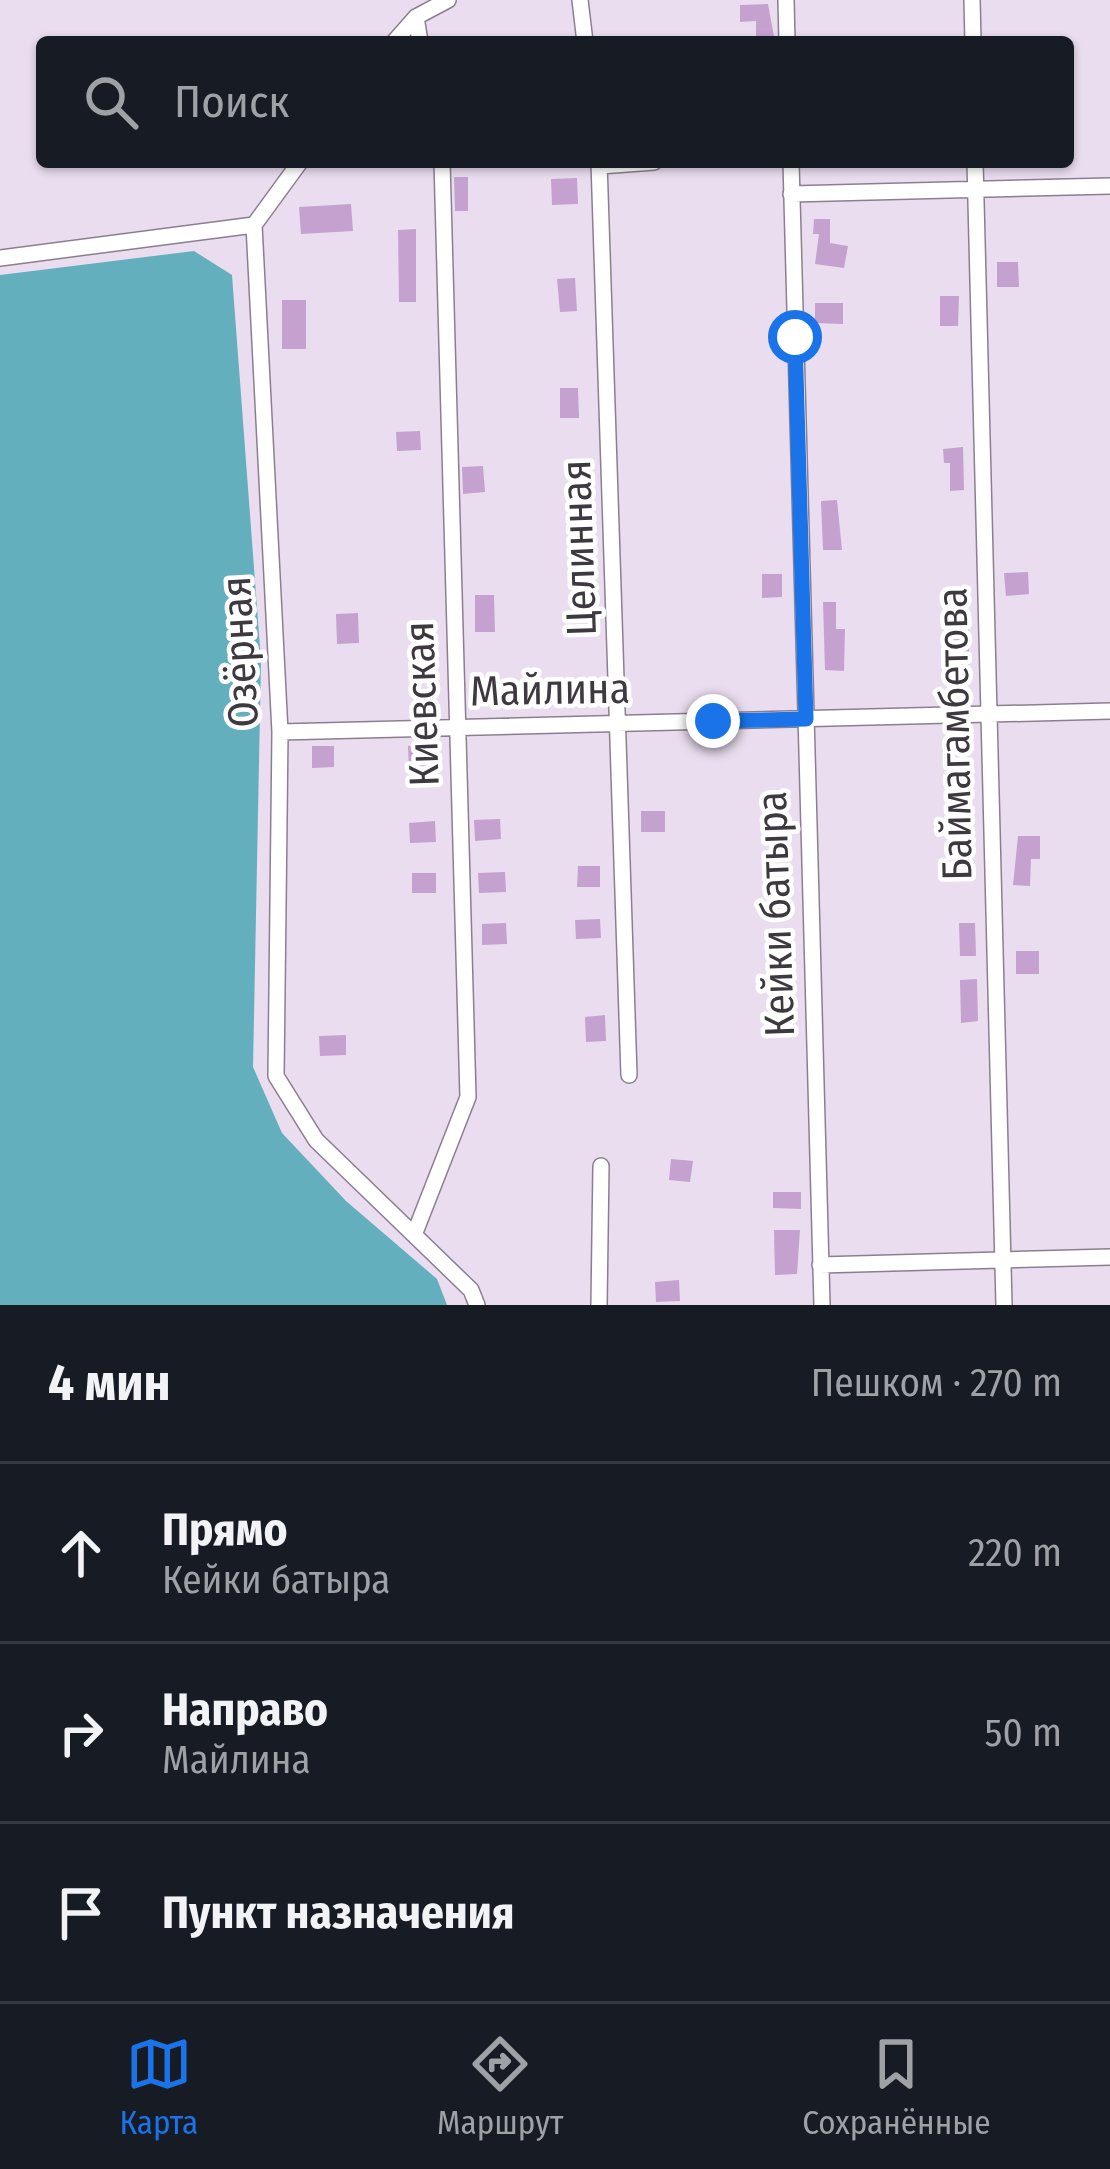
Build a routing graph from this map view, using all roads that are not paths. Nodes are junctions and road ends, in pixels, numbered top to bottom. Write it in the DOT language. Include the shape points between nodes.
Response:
graph roads {
  1 [pos="448,0"];
  2 [pos="580,0"];
  3 [pos="786,0"];
  4 [pos="972,0"];
  5 [pos="416,17"];
  6 [pos="399,36"];
  7 [pos="419,36"];
  8 [pos="584,36"];
  9 [pos="788,36"];
  10 [pos="973,36"];
  11 [pos="296,168"];
  12 [pos="442,168"];
  13 [pos="600,168"];
  14 [pos="790,168"];
  15 [pos="976,168"];
  16 [pos="1110,186"];
  17 [pos="976,190"];
  18 [pos="791,194"];
  19 [pos="254,225"];
  20 [pos="0,258"];
  21 [pos="1110,711"];
  22 [pos="989,714"];
  23 [pos="806,719"];
  24 [pos="620,723"];
  25 [pos="458,727"];
  26 [pos="280,732"];
  27 [pos="629,1075"];
  28 [pos="602,1166"];
  29 [pos="414,1235"];
  30 [pos="1110,1257"];
  31 [pos="1003,1260"];
  32 [pos="820,1265"];
  33 [pos="477,1305"];
  34 [pos="599,1305"];
  35 [pos="821,1305"];
  36 [pos="1004,1305"];
  1 -- 5 [label="street"];
  2 -- 8 [label="street"];
  3 -- 9 [label="street"];
  4 -- 10 [label="street"];
  5 -- 6 [label="street"];
  5 -- 7 [label="street"];
  11 -- 19 [label="street"];
  12 -- 25 [label="street, Киевская"];
  13 -- 24 [label="street, Целинная"];
  14 -- 18 [label="street, Кейки батыра"];
  15 -- 17 [label="street, Баймагамбетова"];
  16 -- 17 [label="street"];
  17 -- 18 [label="street"];
  17 -- 22 [label="street, Баймагамбетова"];
  18 -- 23 [label="street, Кейки батыра"];
  19 -- 20 [label="street"];
  19 -- 26 [label="street, Озёрная"];
  21 -- 22 [label="street, Майлина"];
  22 -- 23 [label="street, Майлина"];
  22 -- 31 [label="street, Баймагамбетова"];
  23 -- 24 [label="street, Майлина"];
  23 -- 32 [label="street, Кейки батыра"];
  24 -- 25 [label="street, Майлина"];
  24 -- 27 [label="street, Целинная"];
  25 -- 26 [label="street, Майлина"];
  25 -- 29 [label="street, Киевская" via="468,1096"];
  26 -- 29 [label="street, Озёрная" via="276,1076 316,1140"];
  28 -- 34 [label="street"];
  29 -- 33 [label="street"];
  30 -- 31 [label="street"];
  31 -- 32 [label="street"];
  31 -- 36 [label="street, Баймагамбетова"];
  32 -- 35 [label="street, Кейки батыра"];
}
